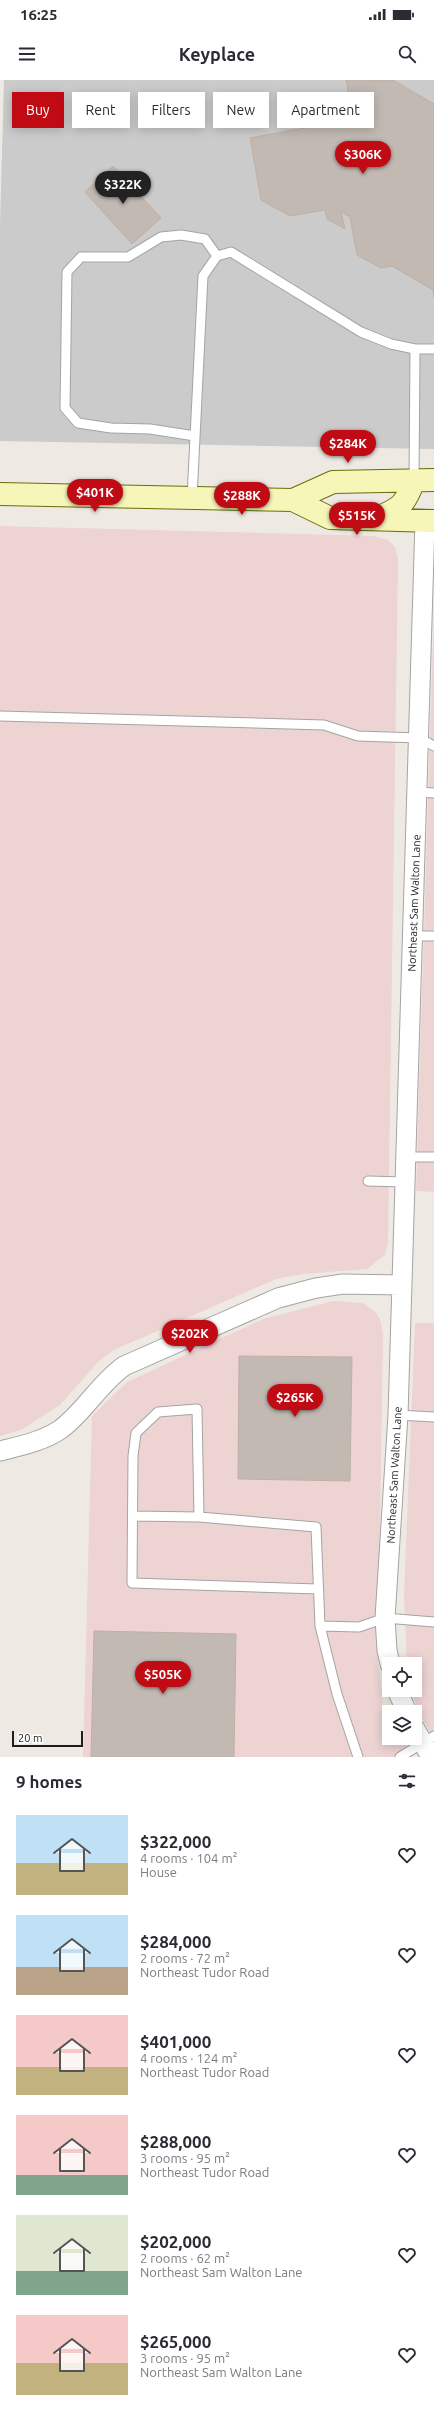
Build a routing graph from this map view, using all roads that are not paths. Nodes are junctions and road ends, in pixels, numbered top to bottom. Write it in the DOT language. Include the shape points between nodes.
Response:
graph roads {
  1 [pos="217,256"];
  2 [pos="434,348"];
  3 [pos="415,349"];
  4 [pos="195,436"];
  5 [pos="424,480"];
  6 [pos="0,494"];
  7 [pos="192,498"];
  8 [pos="293,500"];
  9 [pos="431,516"];
  10 [pos="375,519"];
  11 [pos="0,716"];
  12 [pos="426,742"];
  13 [pos="426,793"];
  14 [pos="413,936"];
  15 [pos="434,936"];
  16 [pos="406,1156"];
  17 [pos="434,1157"];
  18 [pos="368,1181"];
  19 [pos="405,1182"];
  20 [pos="402,1285"];
  21 [pos="398,1415"];
  22 [pos="434,1417"];
  23 [pos="0,1451"];
  24 [pos="133,1516"];
  25 [pos="199,1517"];
  26 [pos="318,1589"];
  27 [pos="385,1618"];
  28 [pos="434,1622"];
  29 [pos="320,1626"];
  30 [pos="388,1657"];
  31 [pos="425,1741"];
  32 [pos="358,1757"];
  33 [pos="400,1757"];
  1 -- 3 [label="lane" via="230,252 361,332 391,344"];
  1 -- 4 [label="lane" via="203,276"];
  1 -- 4 [label="lane" via="205,239 180,235 161,237 128,257 81,257 67,272 65,408 78,423"];
  2 -- 3 [label="lane"];
  3 -- 5 [label="lane"];
  4 -- 7 [label="lane"];
  5 -- 8 [label="street" via="333,482"];
  5 -- 10 [label="street" via="398,510"];
  6 -- 7 [label="street"];
  7 -- 8 [label="street"];
  8 -- 10 [label="street" via="330,518"];
  9 -- 10 [label="street"];
  9 -- 12 [label="street, Northeast Sam Walton Lane"];
  11 -- 12 [label="lane" via="324,725 358,736"];
  12 -- 13 [label="street, Northeast Sam Walton Lane"];
  13 -- 14 [label="street, Northeast Sam Walton Lane"];
  14 -- 15 [label="lane"];
  14 -- 16 [label="street, Northeast Sam Walton Lane"];
  16 -- 17 [label="lane"];
  16 -- 19 [label="street, Northeast Sam Walton Lane"];
  18 -- 19 [label="lane"];
  19 -- 20 [label="street, Northeast Sam Walton Lane"];
  20 -- 21 [label="street, Northeast Sam Walton Lane"];
  20 -- 23 [label="street" via="343,1284 278,1298 124,1366 108,1378 60,1429 26,1445"];
  21 -- 22 [label="lane"];
  21 -- 27 [label="street, Northeast Sam Walton Lane"];
  24 -- 25 [label="lane"];
  24 -- 25 [label="lane" via="133,1456 136,1433 158,1412 197,1408"];
  24 -- 26 [label="lane" via="132,1583"];
  25 -- 26 [label="lane" via="316,1527"];
  26 -- 29 [label="lane"];
  27 -- 28 [label="lane"];
  27 -- 29 [label="lane" via="359,1628"];
  27 -- 30 [label="street, Northeast Sam Walton Lane"];
  29 -- 32 [label="lane" via="337,1694"];
  31 -- 33 [label="lane"];
}
